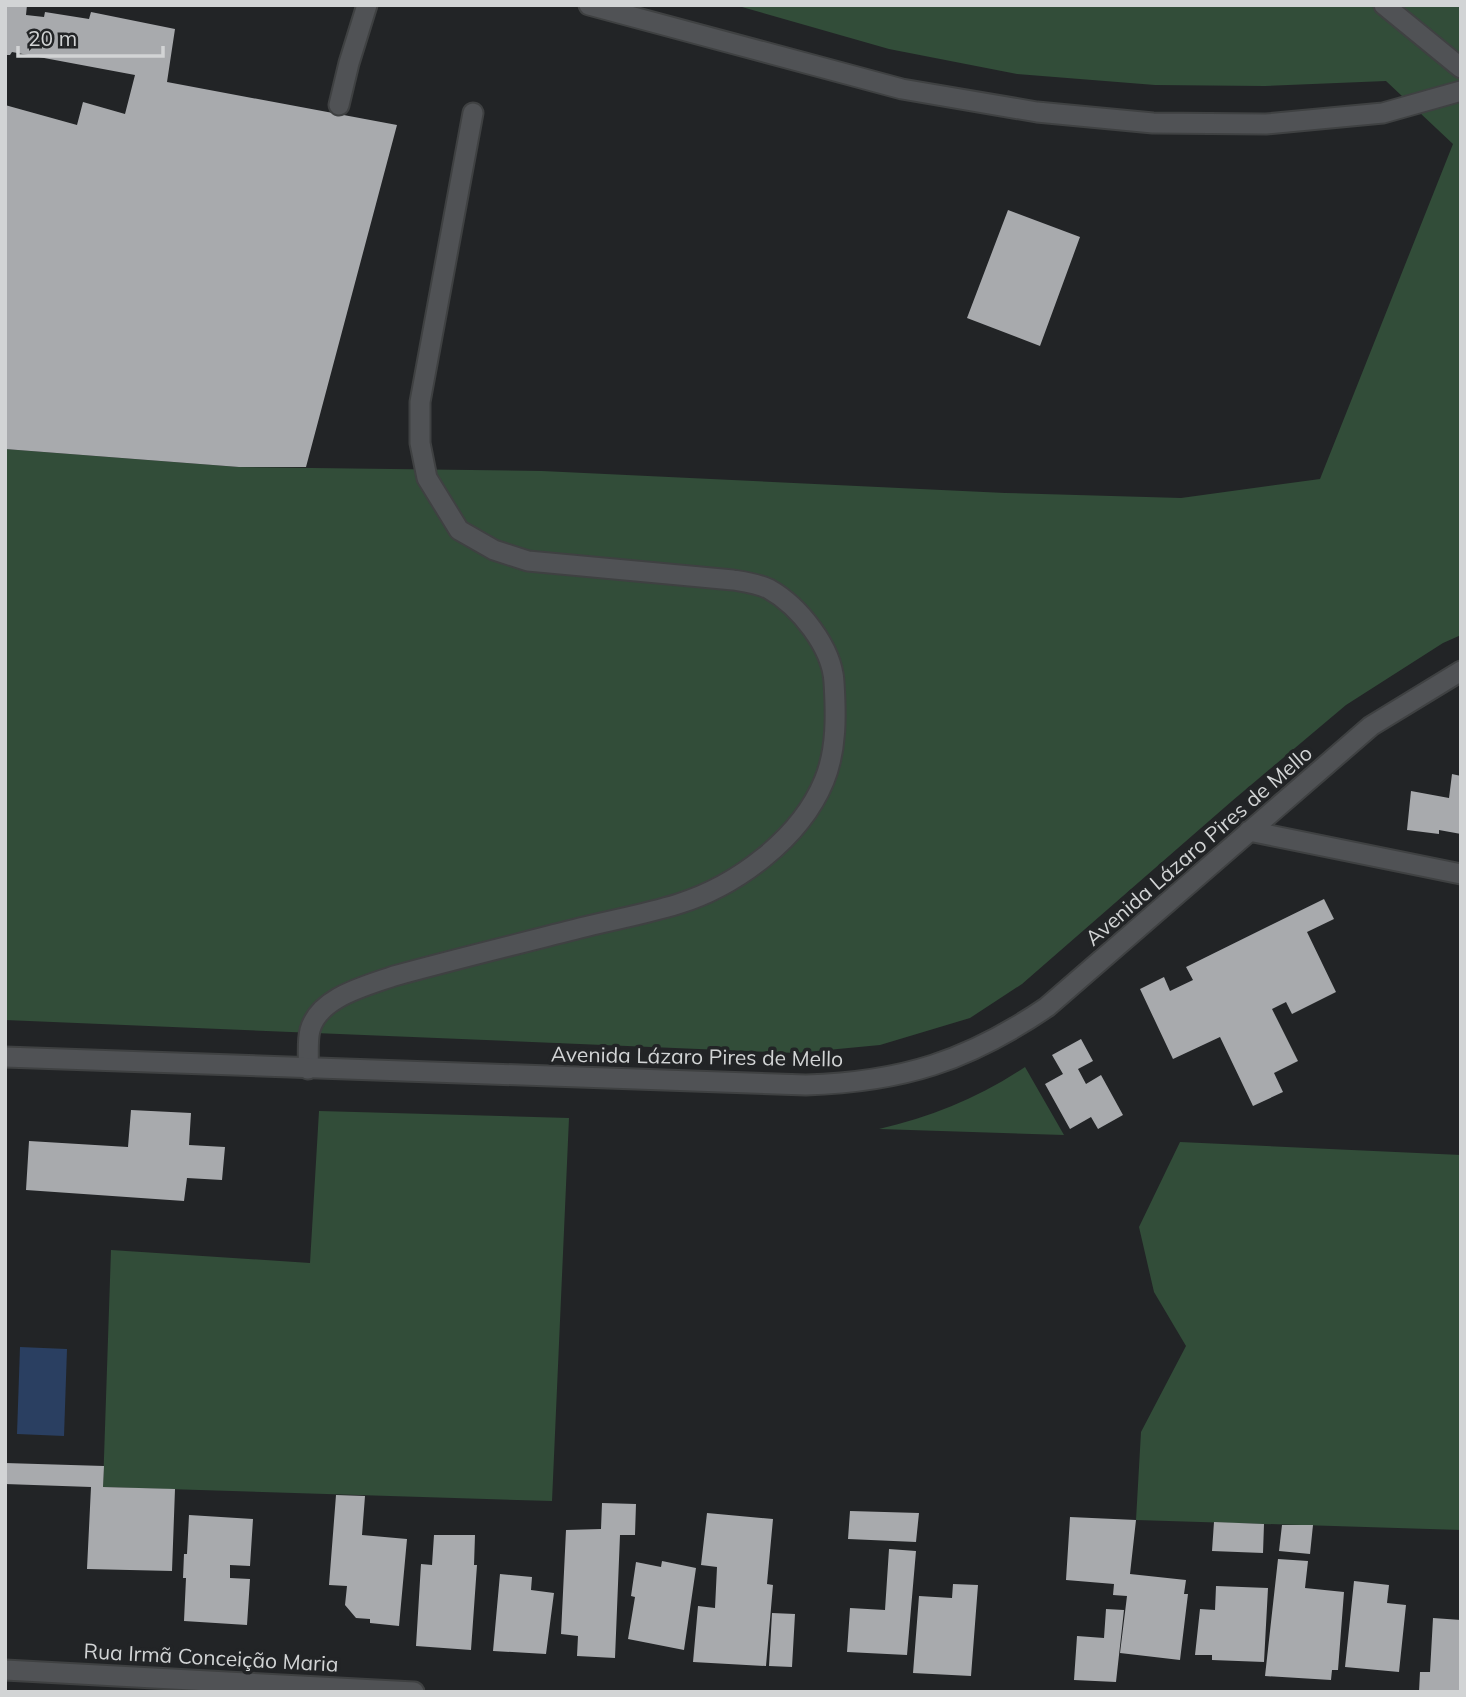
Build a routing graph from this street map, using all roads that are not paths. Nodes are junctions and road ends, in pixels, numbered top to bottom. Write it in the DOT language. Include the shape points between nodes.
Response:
graph roads {
  1 [pos="367,5"];
  2 [pos="589,5"];
  3 [pos="1384,5"];
  4 [pos="1461,68"];
  5 [pos="1461,91"];
  6 [pos="339,105"];
  7 [pos="473,113"];
  8 [pos="1461,671"];
  9 [pos="1250,831"];
  10 [pos="1461,874"];
  11 [pos="5,1057"];
  12 [pos="308,1069"];
  13 [pos="5,1670"];
  14 [pos="79,1683"];
  15 [pos="414,1692"];
  1 -- 6 [label="street"];
  2 -- 5 [label="street" via="902,89 1037,111 1153,123 1266,124 1383,113"];
  3 -- 4 [label="street"];
  7 -- 12 [label="street" via="420,402 420,443 427,478 441,503 460,530 494,550 528,561 733,580 766,588 788,602 818,636 833,676 833,746 824,782 802,818 769,855 729,883 679,903 360,988 330,1003 313,1020"];
  8 -- 9 [label="street, Avenida Lázaro Pires de Mello" via="1371,726"];
  9 -- 10 [label="street"];
  9 -- 12 [label="street, Avenida Lázaro Pires de Mello" via="1047,1007 960,1056 895,1077 806,1085"];
  11 -- 12 [label="street, Avenida Lázaro Pires de Mello"];
  13 -- 14 [label="street, Rua Irmã Conceição Maria"];
  14 -- 15 [label="street, Rua Irmã Conceição Maria"];
}
